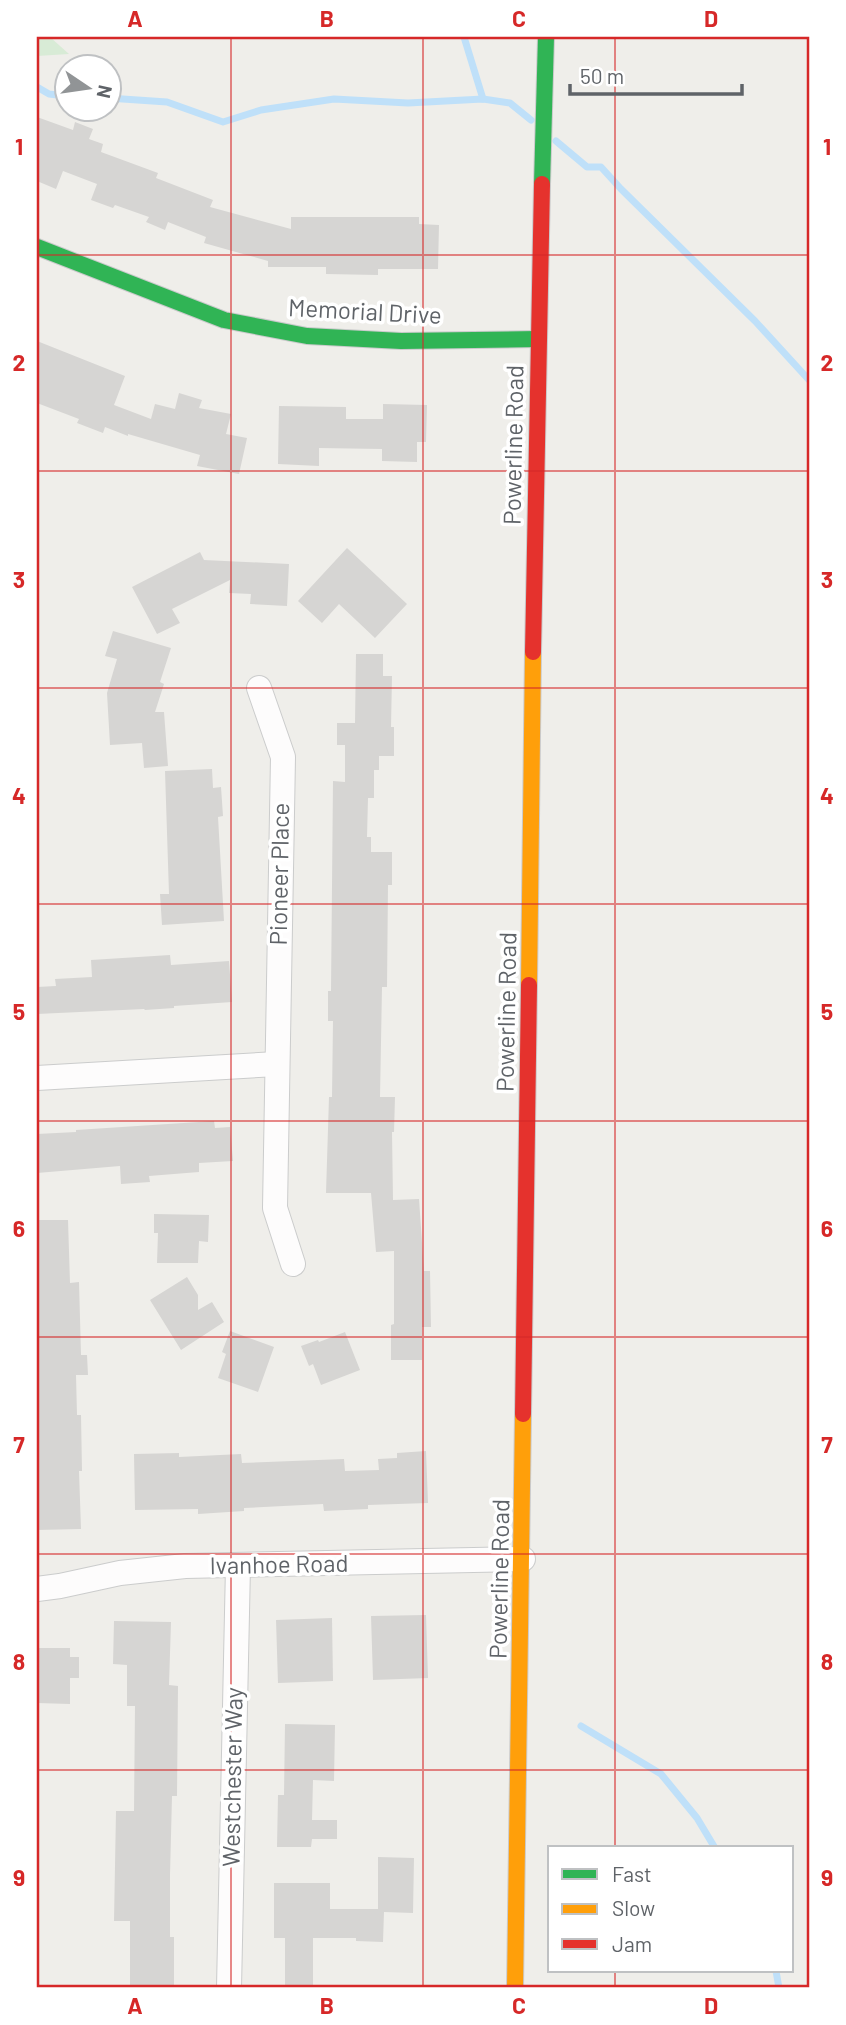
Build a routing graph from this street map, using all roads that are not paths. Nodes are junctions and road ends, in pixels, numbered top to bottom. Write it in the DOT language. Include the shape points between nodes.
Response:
graph roads {
  1 [pos="546,37"];
  2 [pos="37,247"];
  3 [pos="538,339"];
  4 [pos="260,688"];
  5 [pos="277,1064"];
  6 [pos="37,1078"];
  7 [pos="293,1264"];
  8 [pos="523,1559"];
  9 [pos="238,1566"];
  10 [pos="37,1588"];
  11 [pos="229,1988"];
  12 [pos="515,1988"];
  1 -- 3 [label="main road, Powerline Road"];
  2 -- 3 [label="main road, Memorial Drive" via="225,320 307,336 401,341"];
  3 -- 8 [label="main road, Powerline Road"];
  4 -- 5 [label="street, Pioneer Place" via="283,757"];
  5 -- 6 [label="street"];
  5 -- 7 [label="street, Pioneer Place" via="275,1208"];
  8 -- 9 [label="street, Ivanhoe Road"];
  8 -- 12 [label="main road, Powerline Road"];
  9 -- 10 [label="street, Ivanhoe Road" via="136,1570"];
  9 -- 11 [label="street, Westchester Way"];
}
